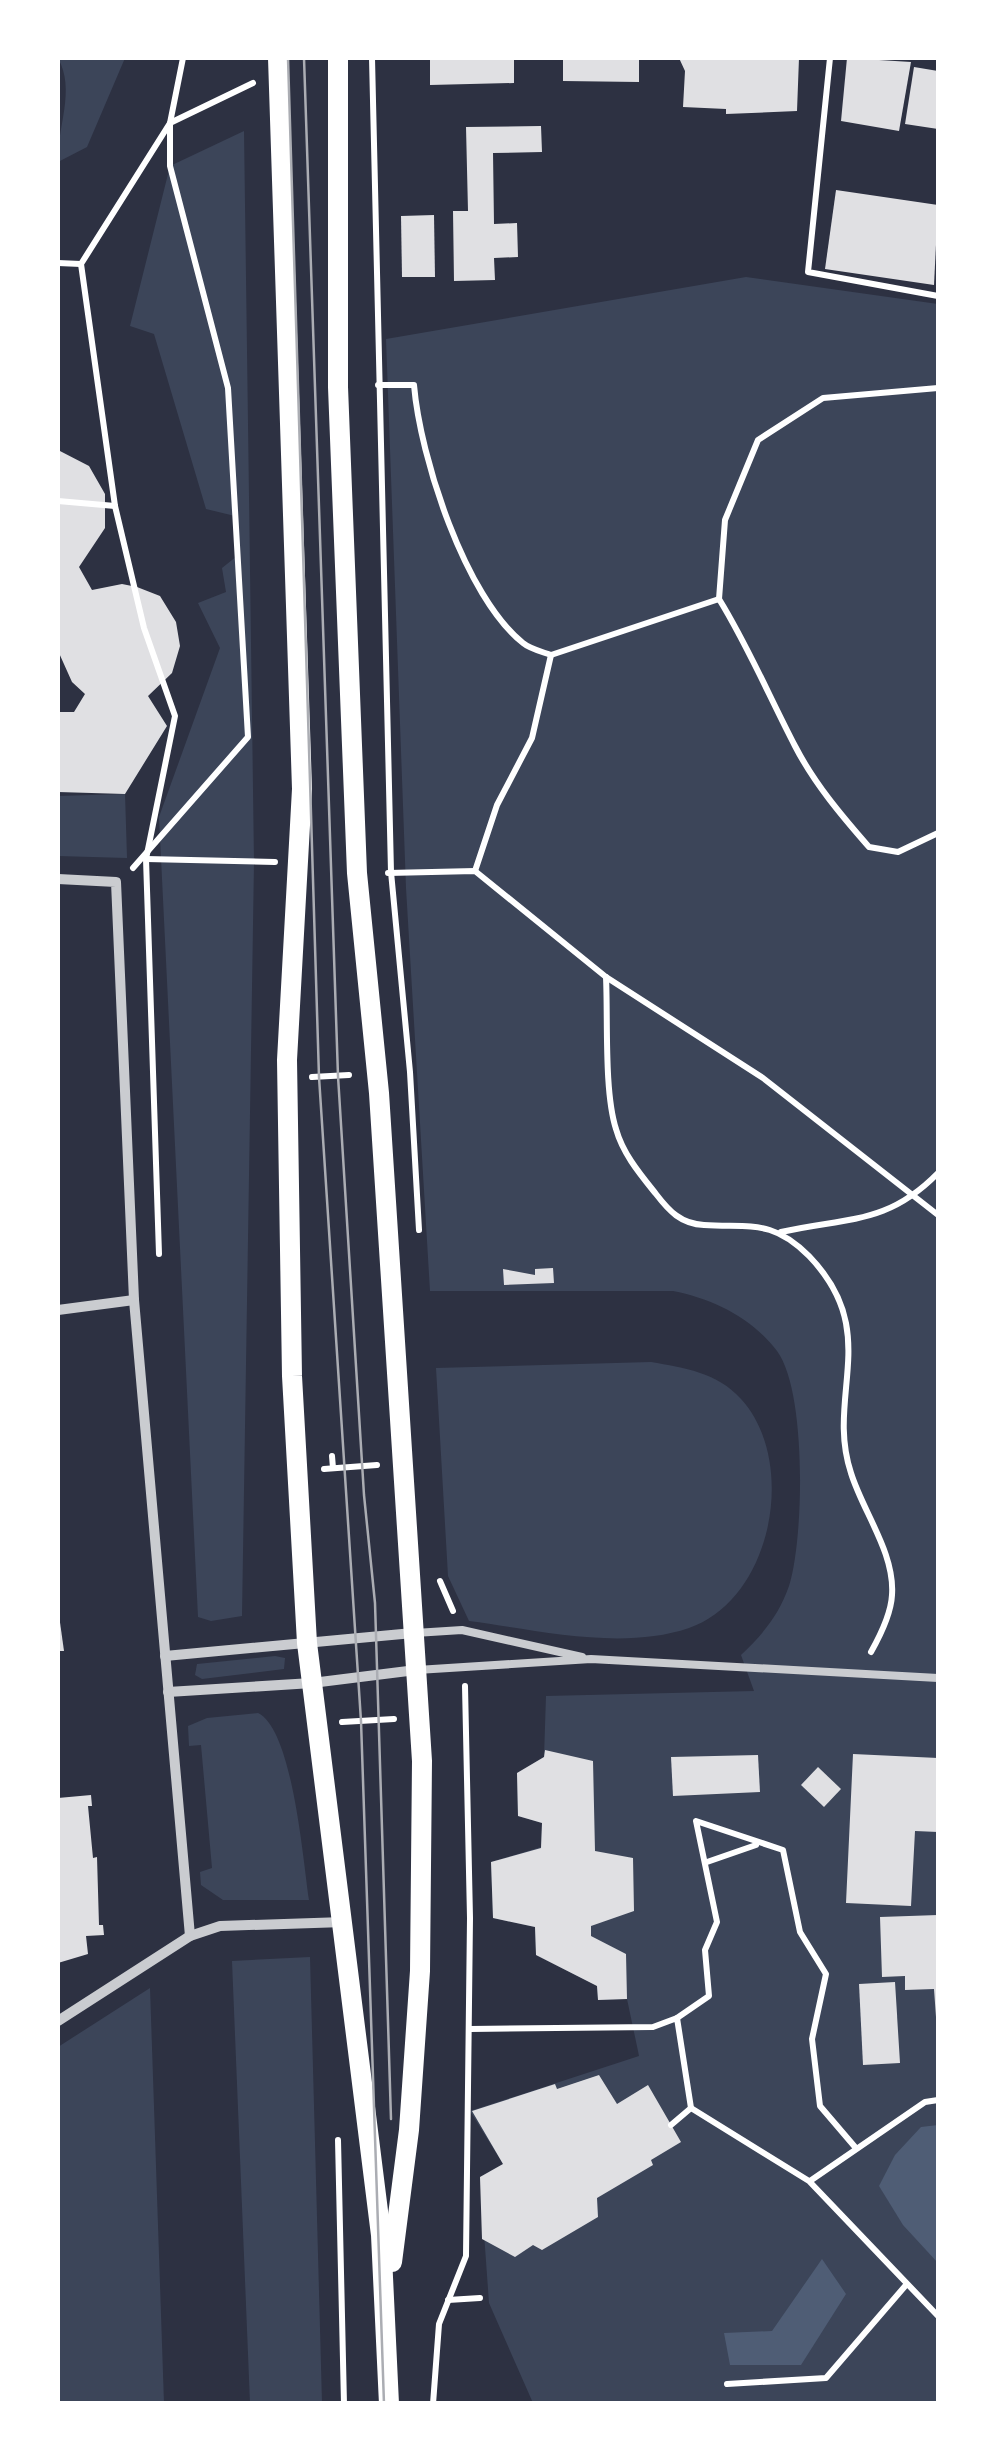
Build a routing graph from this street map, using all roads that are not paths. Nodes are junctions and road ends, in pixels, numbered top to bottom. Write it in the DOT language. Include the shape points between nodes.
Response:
graph roads {
  1 [pos="338,58"];
  2 [pos="278,64"];
  3 [pos="58,879"];
  4 [pos="134,1300"];
  5 [pos="58,1310"];
  6 [pos="414,1633"];
  7 [pos="307,1643"];
  8 [pos="165,1656"];
  9 [pos="592,1659"];
  10 [pos="417,1670"];
  11 [pos="938,1678"];
  12 [pos="312,1683"];
  13 [pos="168,1692"];
  14 [pos="345,1922"];
  15 [pos="190,1936"];
  16 [pos="58,2021"];
  17 [pos="387,2319"];
  18 [pos="389,2404"];
  1 -- 6 [label="main road" via="336,266 357,874"];
  2 -- 7 [label="main road" via="302,788 287,1078 288,1277"];
  3 -- 4 [label="street" via="116,882"];
  4 -- 5 [label="street"];
  4 -- 8 [label="street"];
  6 -- 7 [label="street"];
  6 -- 9 [label="lane" via="462,1630"];
  6 -- 10 [label="main road"];
  7 -- 8 [label="street"];
  7 -- 12 [label="main road"];
  8 -- 13 [label="street"];
  9 -- 10 [label="lane"];
  9 -- 11 [label="lane"];
  10 -- 12 [label="street"];
  10 -- 17 [label="main road" via="420,1971"];
  12 -- 13 [label="street"];
  12 -- 14 [label="main road"];
  13 -- 15 [label="street"];
  14 -- 15 [label="street" via="220,1926"];
  14 -- 17 [label="main road"];
  15 -- 16 [label="street"];
  17 -- 18 [label="main road"];
}
